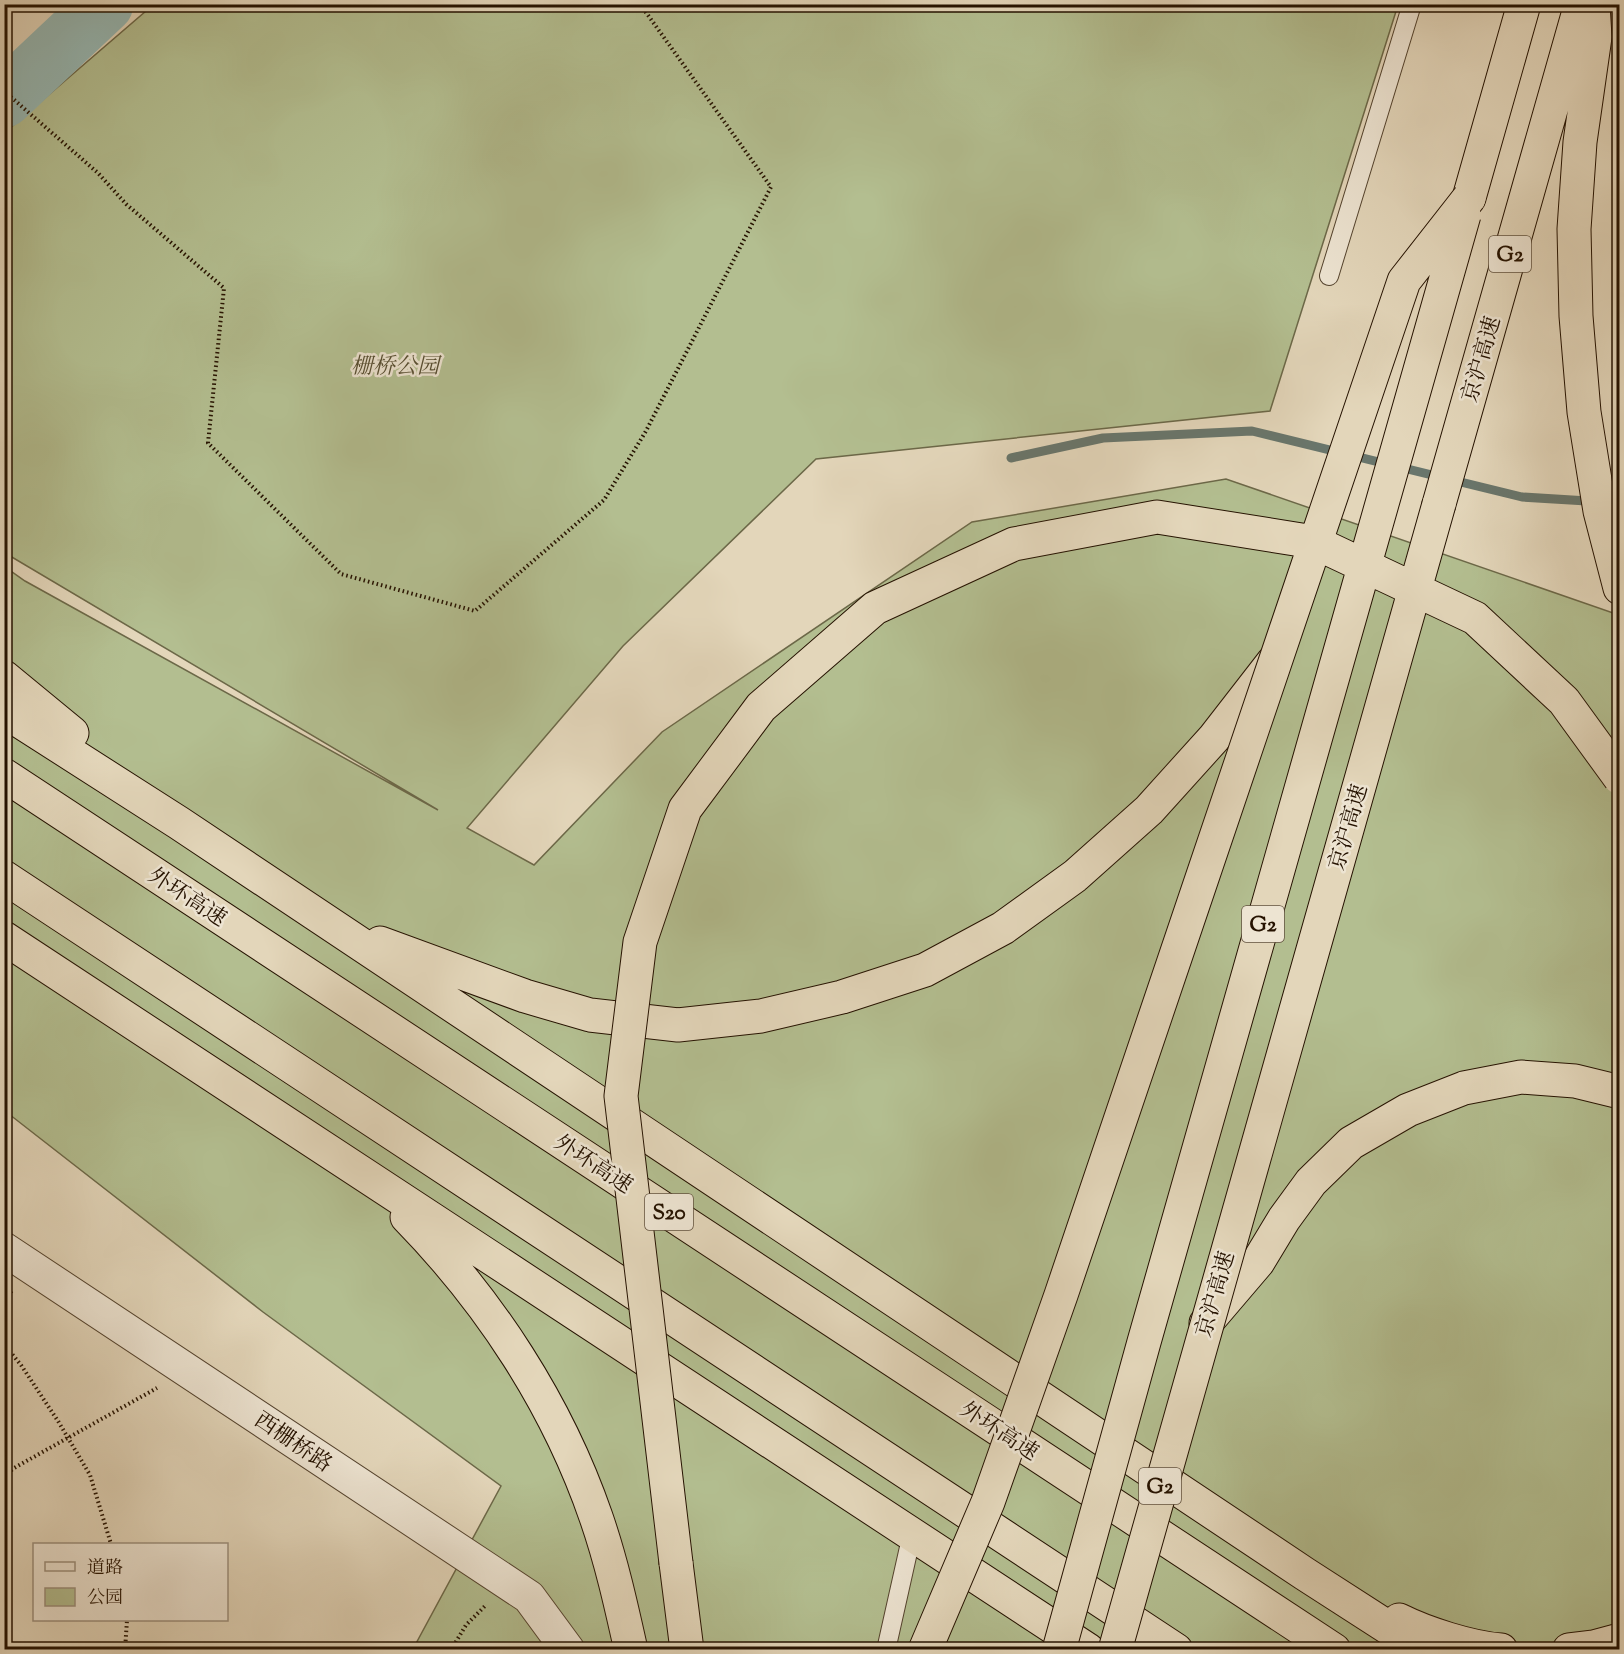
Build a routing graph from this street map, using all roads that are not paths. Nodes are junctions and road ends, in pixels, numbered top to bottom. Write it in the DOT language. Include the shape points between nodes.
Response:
graph roads {
  1 [pos="1412,4"];
  2 [pos="1524,4"];
  3 [pos="1581,4"];
  4 [pos="1593,4"];
  5 [pos="1469,198"];
  6 [pos="1329,276"];
  7 [pos="1620,588"];
  8 [pos="1278,656"];
  9 [pos="4,677"];
  10 [pos="4,711"];
  11 [pos="4,775"];
  12 [pos="1620,778"];
  13 [pos="179,823"];
  14 [pos="4,877"];
  15 [pos="333,926"];
  16 [pos="4,938"];
  17 [pos="1620,1092"];
  18 [pos="364,1173"];
  19 [pos="4,1249"];
  20 [pos="1206,1323"];
  21 [pos="912,1534"];
  22 [pos="1305,1574"];
  23 [pos="1620,1640"];
  24 [pos="568,1650"];
  25 [pos="632,1650"];
  26 [pos="687,1650"];
  27 [pos="886,1650"];
  28 [pos="925,1650"];
  29 [pos="1059,1650"];
  30 [pos="1088,1650"];
  31 [pos="1115,1650"];
  32 [pos="1176,1650"];
  33 [pos="1334,1650"];
  34 [pos="1423,1650"];
  35 [pos="1501,1650"];
  36 [pos="1569,1650"];
  1 -- 6 [label="lane"];
  2 -- 5 [label="highway, G2"];
  3 -- 20 [label="highway, 京沪高速 / G2, bridge"];
  4 -- 7 [label="highway" via="1595,37 1580,142 1574,229 1576,316 1584,412 1598,500"];
  5 -- 8 [label="highway, bridge" via="1404,281"];
  5 -- 29 [label="highway, G2, bridge"];
  8 -- 15 [label="highway, bridge" via="1214,738 1149,810 1075,876 1003,928 925,969 842,997 761,1016 678,1025 590,1015 525,996"];
  8 -- 28 [label="highway, bridge" via="988,1502"];
  9 -- 13 [label="highway"];
  10 -- 13 [label="highway"];
  11 -- 33 [label="highway, 外环高速 / S20"];
  12 -- 26 [label="highway, bridge" via="1564,701 1475,618 1314,542 1157,517 1014,544 875,608 760,707 685,809 640,942 621,1096"];
  13 -- 15 [label="highway"];
  14 -- 32 [label="highway"];
  15 -- 22 [label="highway"];
  16 -- 18 [label="highway"];
  17 -- 20 [label="highway" via="1575,1081 1521,1077 1464,1088 1408,1110 1351,1143 1311,1182 1258,1262"];
  18 -- 21 [label="highway"];
  18 -- 25 [label="highway" via="435,1245 474,1293 541,1395 596,1516"];
  19 -- 24 [label="street, 西栅桥路" via="529,1597"];
  20 -- 31 [label="highway, 京沪高速 / G2, bridge"];
  21 -- 27 [label="lane"];
  21 -- 30 [label="highway"];
  22 -- 34 [label="highway"];
  22 -- 35 [label="highway" via="1412,1626"];
  23 -- 36 [label="highway"];
}
